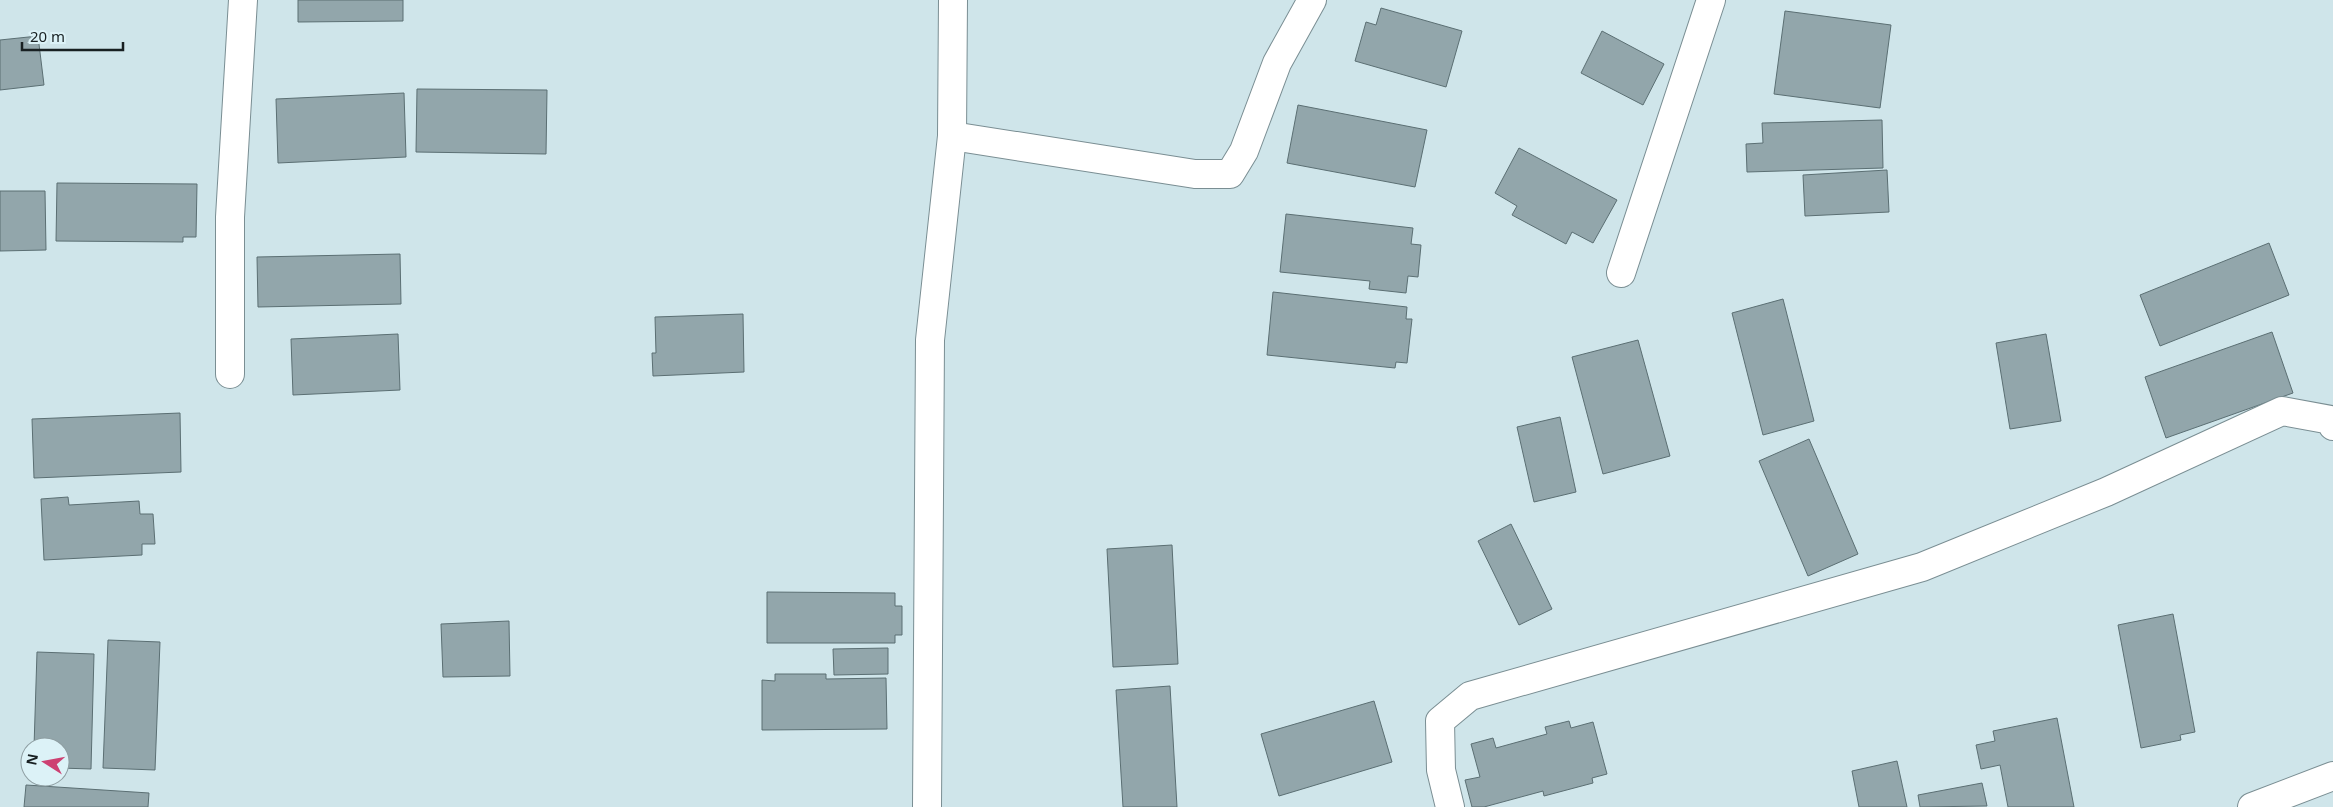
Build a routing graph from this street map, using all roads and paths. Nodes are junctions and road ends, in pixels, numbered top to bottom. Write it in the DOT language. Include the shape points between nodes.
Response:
graph roads {
  1 [pos="243,0"];
  2 [pos="953,0"];
  3 [pos="1312,0"];
  4 [pos="1711,0"];
  5 [pos="952,136"];
  6 [pos="1621,273"];
  7 [pos="230,374"];
  8 [pos="2333,426"];
  9 [pos="2333,776"];
  10 [pos="927,807"];
  11 [pos="1450,807"];
  12 [pos="2252,807"];
  1 -- 7 [label="street" via="230,218"];
  2 -- 5 [label="street"];
  3 -- 5 [label="street" via="1277,63 1244,152 1230,174 1196,174"];
  4 -- 6 [label="street"];
  5 -- 10 [label="street" via="930,340"];
  8 -- 11 [label="street" via="2331,420 2282,411 2106,492 1922,567 1470,696 1440,721 1441,770"];
  9 -- 12 [label="street"];
}
